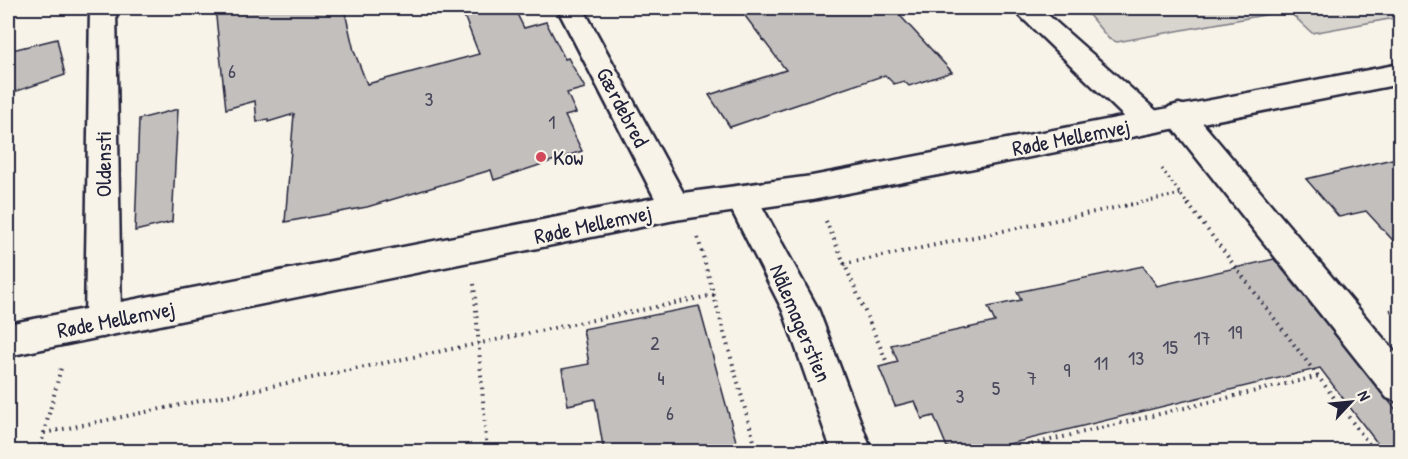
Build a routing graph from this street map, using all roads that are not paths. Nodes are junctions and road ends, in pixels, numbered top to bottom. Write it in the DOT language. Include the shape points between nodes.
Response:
graph roads {
  1 [pos="103,8"];
  2 [pos="570,8"];
  3 [pos="1025,8"];
  4 [pos="1401,74"];
  5 [pos="1164,118"];
  6 [pos="742,199"];
  7 [pos="682,207"];
  8 [pos="88,324"];
  9 [pos="8,340"];
  10 [pos="1401,386"];
  11 [pos="852,452"];
  1 -- 8 [label="street, Oldensti"];
  2 -- 7 [label="street, Gærdebred"];
  3 -- 5 [label="street"];
  4 -- 5 [label="street, Røde Mellemvej"];
  5 -- 6 [label="street, Røde Mellemvej"];
  5 -- 10 [label="street"];
  6 -- 7 [label="street, Røde Mellemvej"];
  6 -- 11 [label="street, Nålemagerstien" via="800,309"];
  7 -- 8 [label="street, Røde Mellemvej"];
  8 -- 9 [label="street, Røde Mellemvej"];
}
